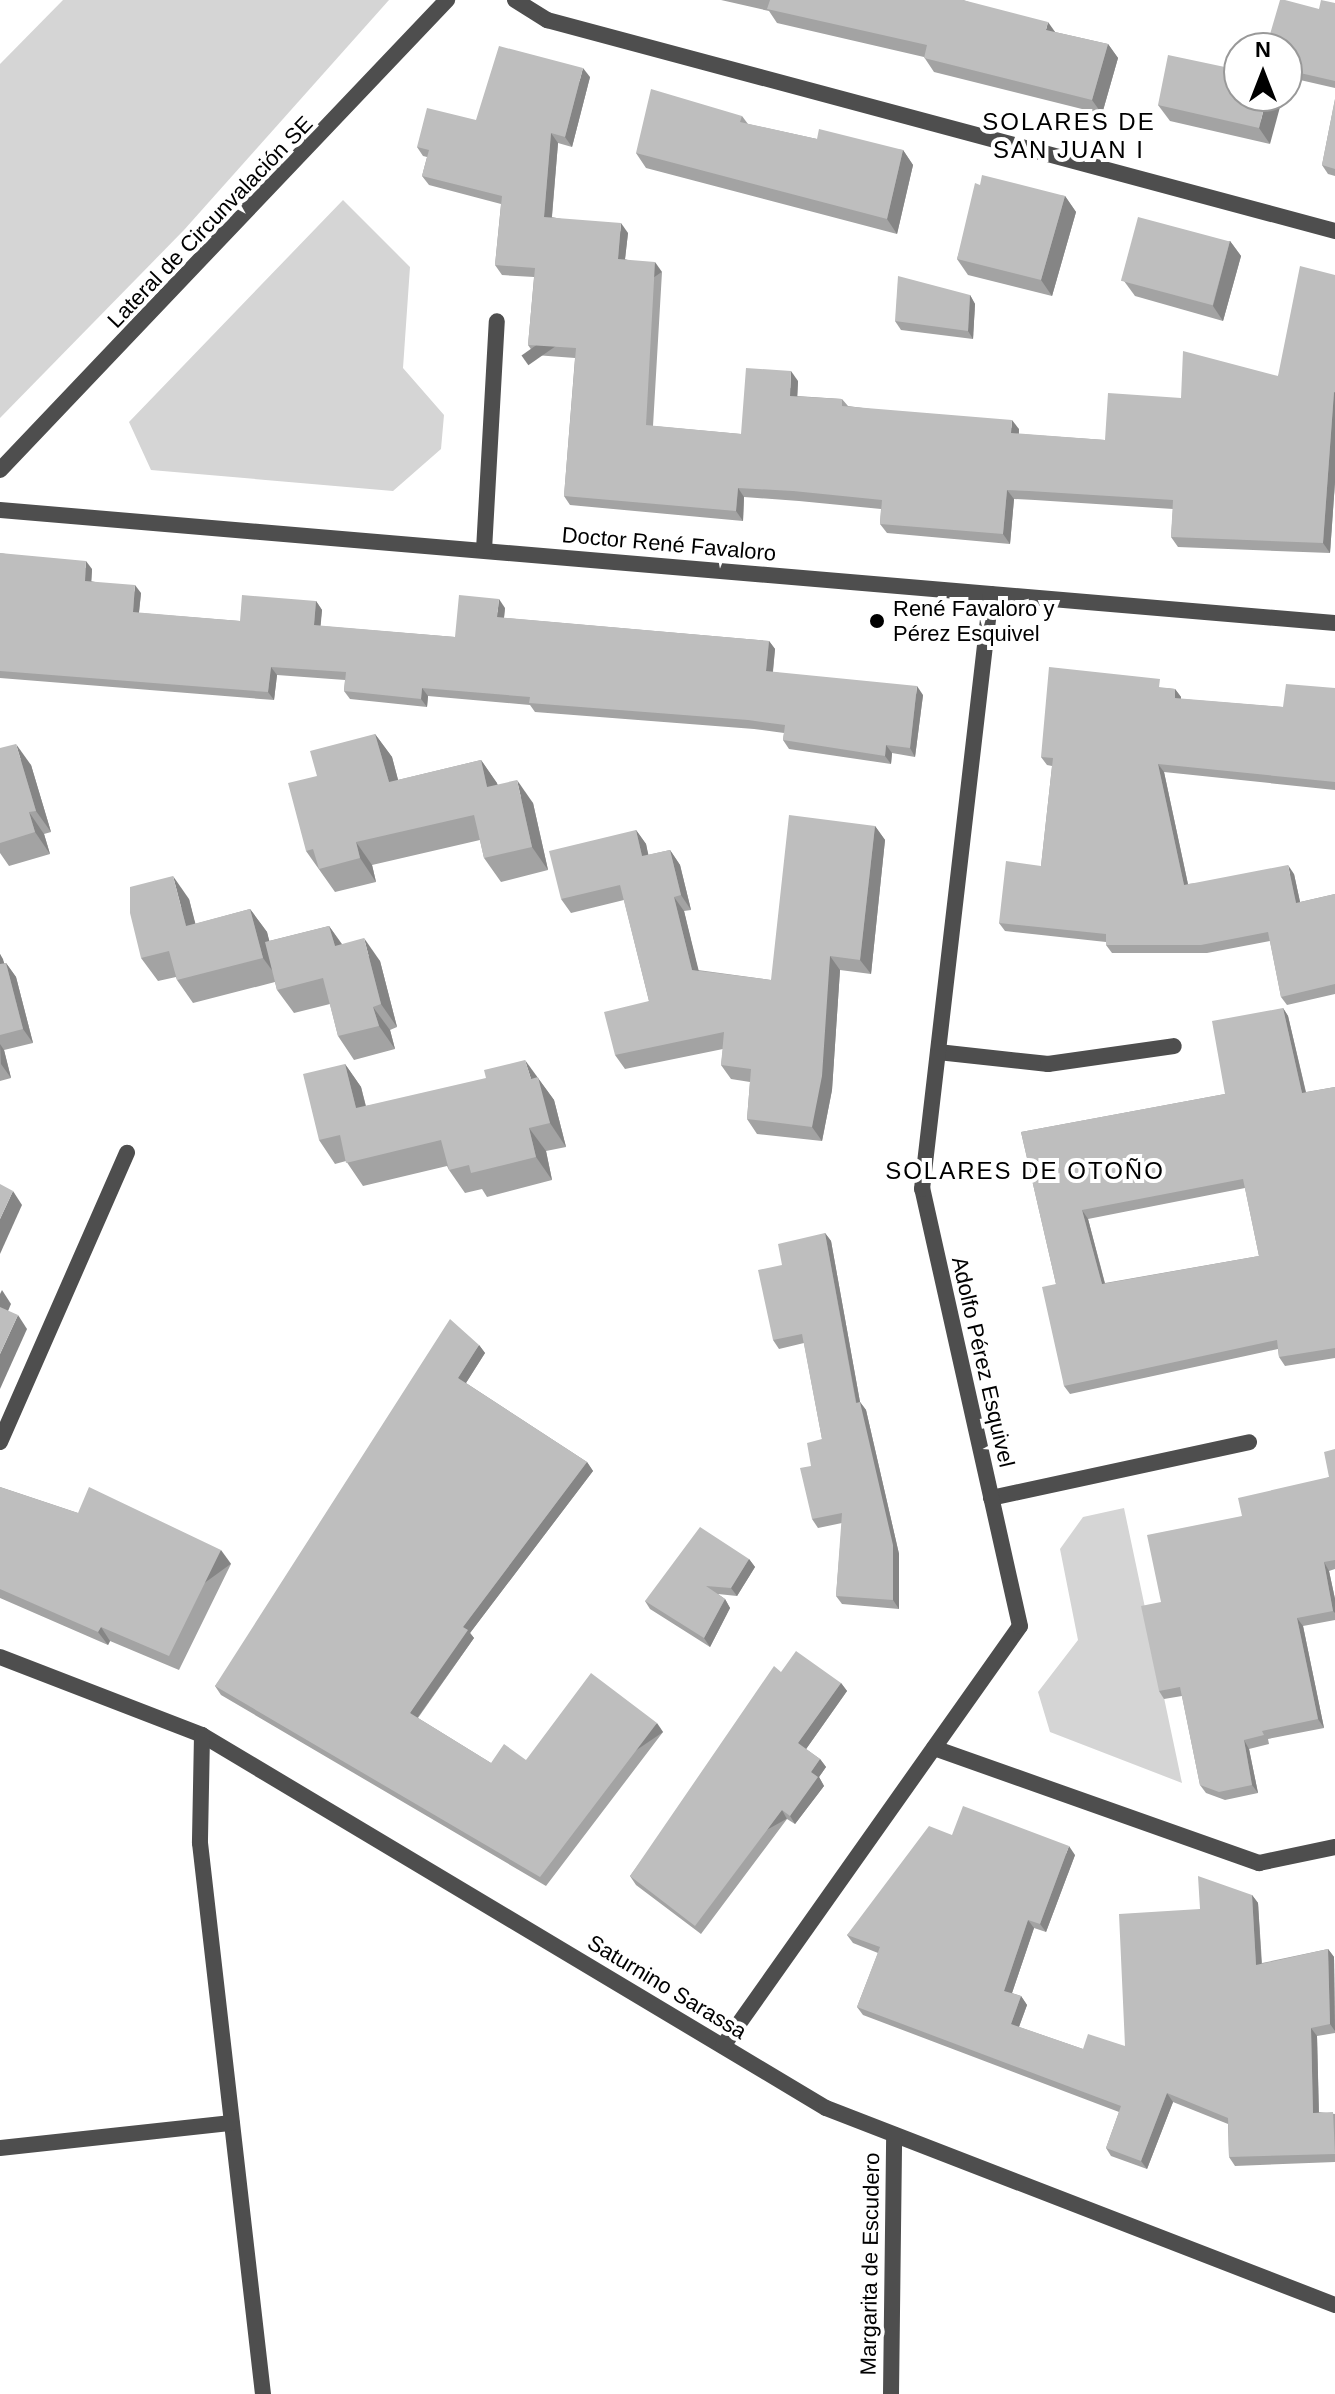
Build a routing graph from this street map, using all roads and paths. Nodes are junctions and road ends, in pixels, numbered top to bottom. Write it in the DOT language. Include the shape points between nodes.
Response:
graph roads {
  1 [pos="447,0"];
  2 [pos="515,0"];
  3 [pos="1335,231"];
  4 [pos="497,321"];
  5 [pos="0,470"];
  6 [pos="0,510"];
  7 [pos="484,550"];
  8 [pos="991,594"];
  9 [pos="1335,623"];
  10 [pos="1174,1046"];
  11 [pos="938,1052"];
  12 [pos="127,1153"];
  13 [pos="0,1442"];
  14 [pos="1249,1442"];
  15 [pos="991,1498"];
  16 [pos="0,1657"];
  17 [pos="202,1735"];
  18 [pos="934,1748"];
  19 [pos="1335,1847"];
  20 [pos="723,2046"];
  21 [pos="232,2123"];
  22 [pos="894,2135"];
  23 [pos="0,2148"];
  24 [pos="1335,2305"];
  25 [pos="263,2394"];
  26 [pos="891,2394"];
  1 -- 5 [label="street, Lateral de Circunvalación SE"];
  2 -- 3 [label="street" via="547,20"];
  4 -- 7 [label="street"];
  6 -- 7 [label="street, Doctor René Favaloro"];
  7 -- 8 [label="street, Doctor René Favaloro"];
  8 -- 9 [label="street, Doctor René Favaloro"];
  8 -- 11 [label="street, Adolfo Pérez Esquivel"];
  10 -- 11 [label="street" via="1048,1064"];
  11 -- 15 [label="street, Adolfo Pérez Esquivel" via="922,1189"];
  12 -- 13 [label="street"];
  14 -- 15 [label="street"];
  15 -- 18 [label="street, Adolfo Pérez Esquivel" via="1020,1626"];
  16 -- 17 [label="street, Saturnino Sarassa"];
  17 -- 20 [label="street, Saturnino Sarassa"];
  17 -- 21 [label="street" via="200,1843"];
  18 -- 19 [label="street" via="1259,1863"];
  18 -- 20 [label="street, Adolfo Pérez Esquivel"];
  20 -- 22 [label="street, Saturnino Sarassa" via="826,2108"];
  21 -- 23 [label="street"];
  21 -- 25 [label="street"];
  22 -- 24 [label="street, Saturnino Sarassa"];
  22 -- 26 [label="street, Margarita de Escudero"];
}
